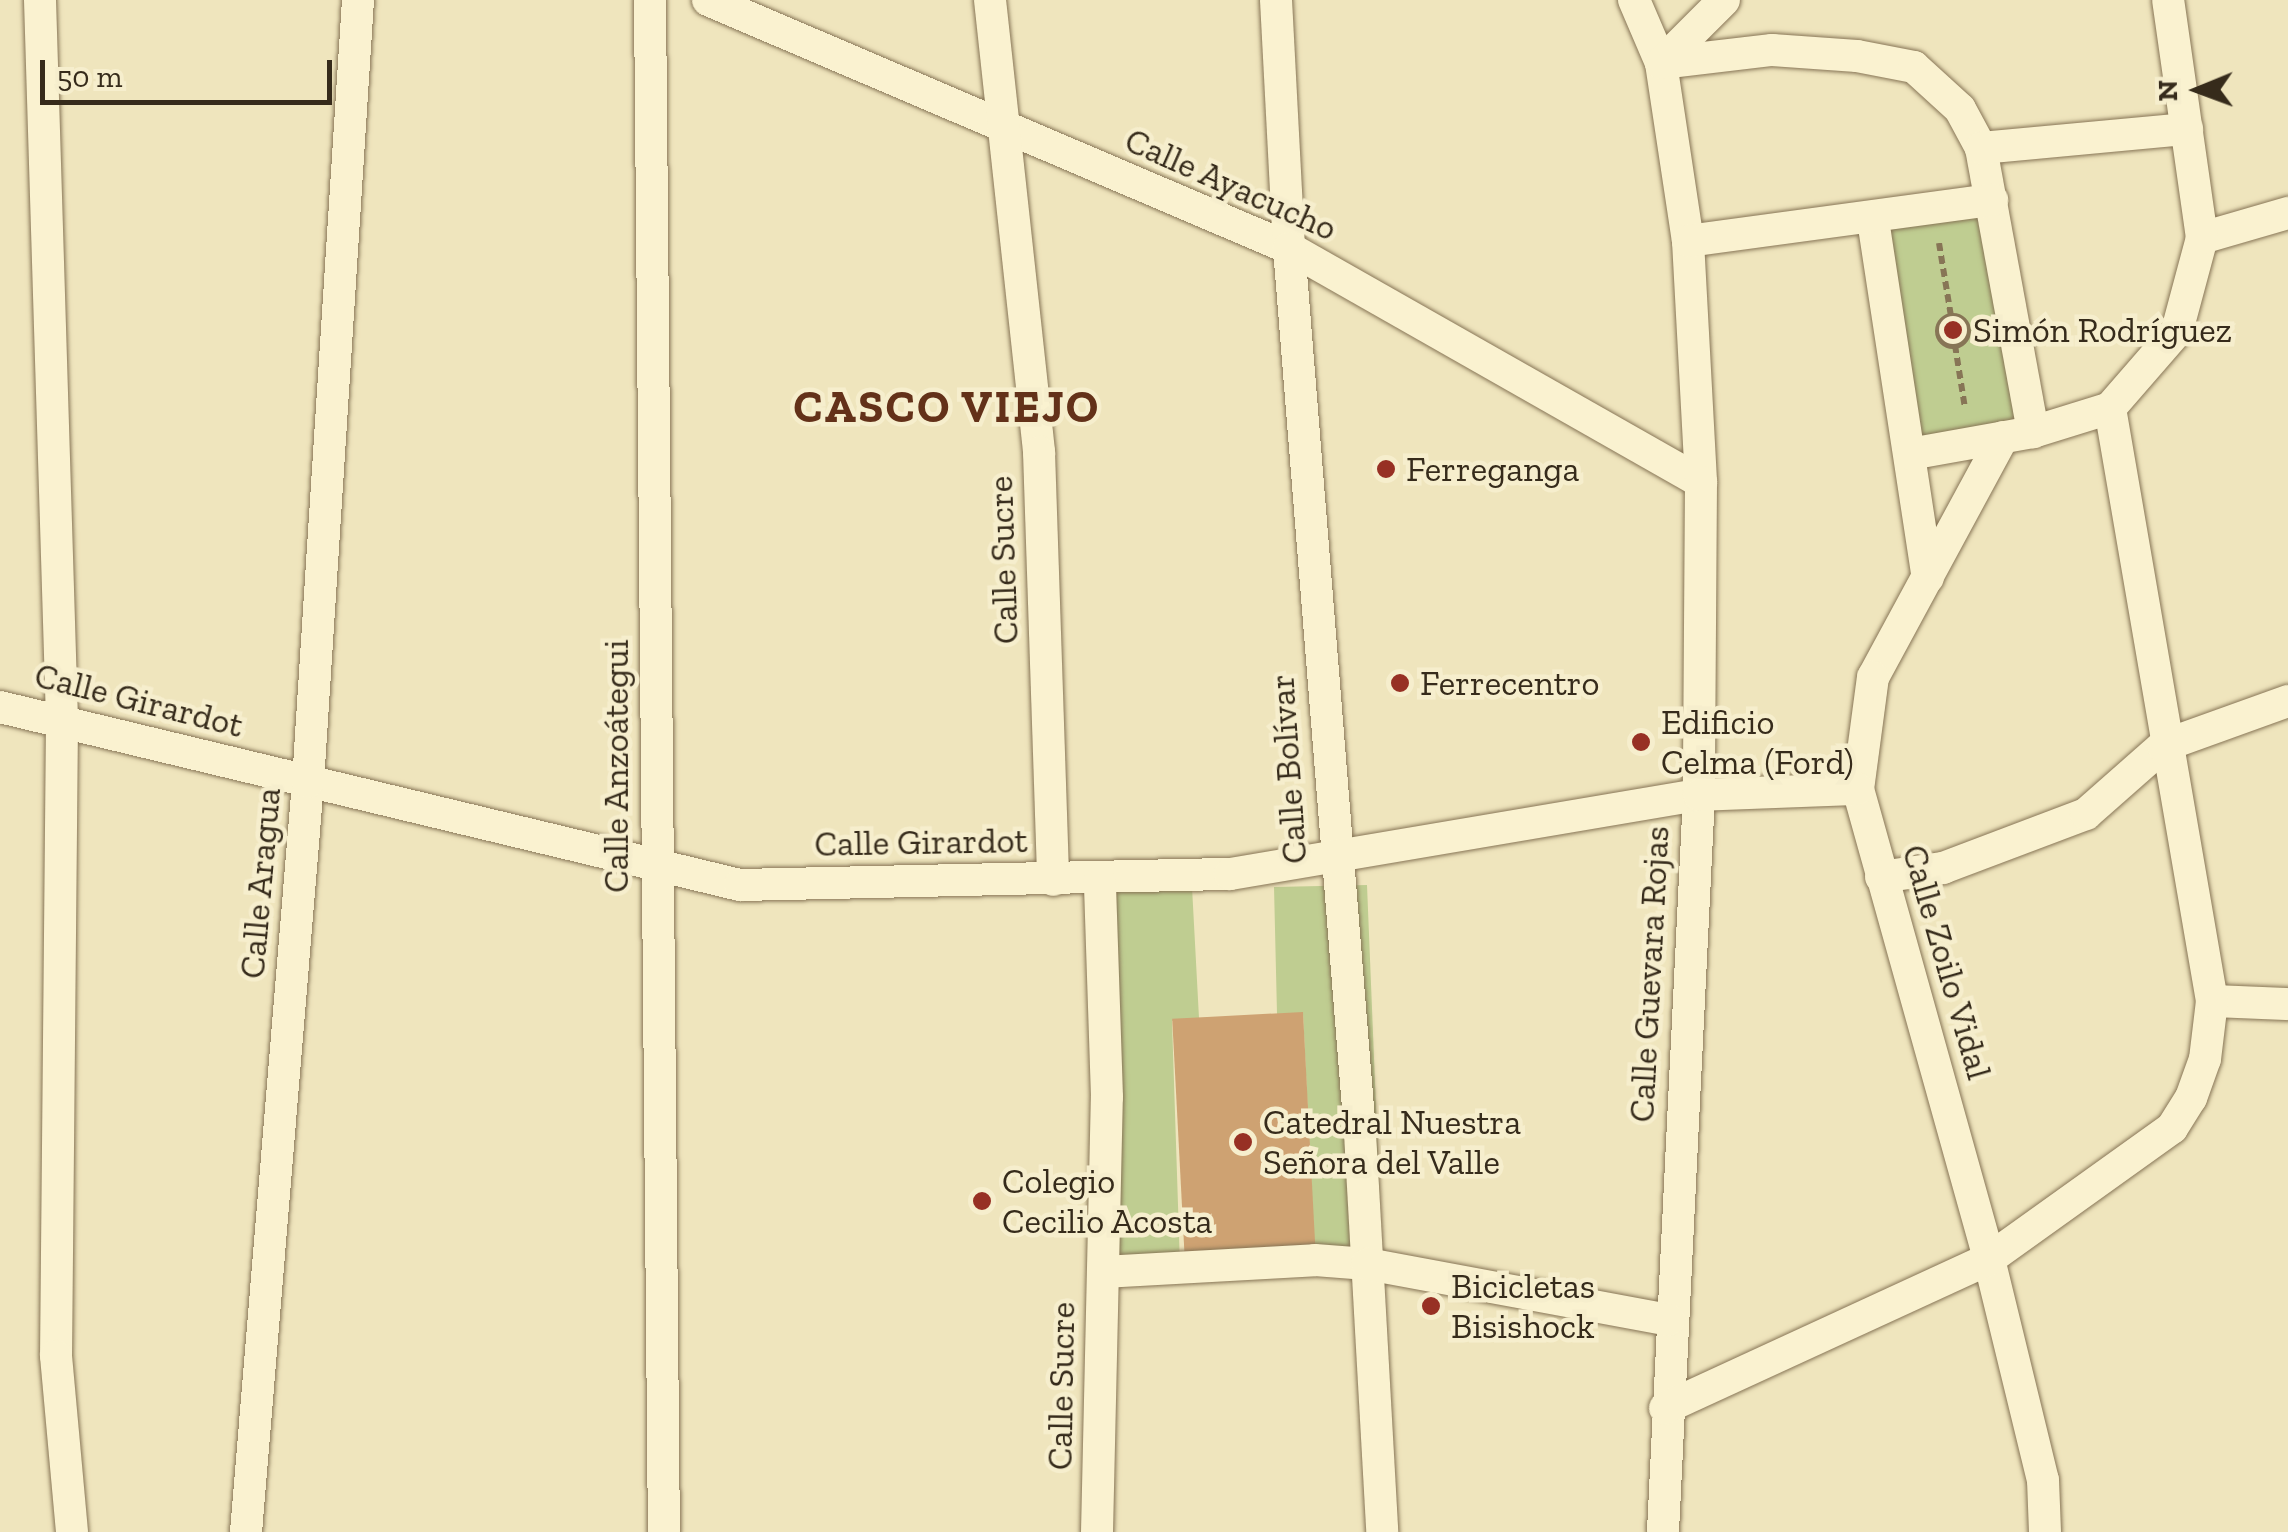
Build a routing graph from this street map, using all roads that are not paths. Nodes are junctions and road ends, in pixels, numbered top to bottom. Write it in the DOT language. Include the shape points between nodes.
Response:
graph roads {
  1 [pos="40,0"];
  2 [pos="358,0"];
  3 [pos="650,0"];
  4 [pos="708,0"];
  5 [pos="990,0"];
  6 [pos="1276,0"];
  7 [pos="1634,0"];
  8 [pos="1724,0"];
  9 [pos="2168,0"];
  10 [pos="1661,63"];
  11 [pos="2187,129"];
  12 [pos="1004,130"];
  13 [pos="1981,148"];
  14 [pos="1992,200"];
  15 [pos="2288,213"];
  16 [pos="1873,220"];
  17 [pos="2202,238"];
  18 [pos="1688,241"];
  19 [pos="1288,248"];
  20 [pos="2110,408"];
  21 [pos="2002,437"];
  22 [pos="1910,454"];
  23 [pos="1701,482"];
  24 [pos="1928,578"];
  25 [pos="2288,701"];
  26 [pos="0,707"];
  27 [pos="62,722"];
  28 [pos="2163,746"];
  29 [pos="308,782"];
  30 [pos="1858,789"];
  31 [pos="1699,795"];
  32 [pos="1334,854"];
  33 [pos="656,866"];
  34 [pos="1881,877"];
  35 [pos="1053,880"];
  36 [pos="1100,881"];
  37 [pos="2212,1001"];
  38 [pos="2288,1004"];
  39 [pos="1989,1259"];
  40 [pos="1367,1264"];
  41 [pos="1103,1272"];
  42 [pos="1669,1320"];
  43 [pos="1665,1408"];
  44 [pos="72,1532"];
  45 [pos="246,1532"];
  46 [pos="664,1532"];
  47 [pos="1097,1532"];
  48 [pos="1382,1532"];
  49 [pos="1663,1532"];
  50 [pos="2045,1532"];
  1 -- 27 [label="street"];
  2 -- 29 [label="street, Calle Aragua"];
  3 -- 33 [label="street, Calle Anzoátegui"];
  4 -- 12 [label="street, Calle Ayacucho"];
  5 -- 12 [label="street, Calle Sucre"];
  6 -- 19 [label="street, Calle Bolívar"];
  7 -- 10 [label="street, Calle Guevara Rojas"];
  8 -- 10 [label="street"];
  9 -- 11 [label="street"];
  10 -- 13 [label="street" via="1772,50 1914,67 1960,108"];
  10 -- 18 [label="street, Calle Guevara Rojas"];
  11 -- 13 [label="street"];
  11 -- 17 [label="street"];
  12 -- 19 [label="street, Calle Ayacucho"];
  12 -- 35 [label="street, Calle Sucre" via="1039,452"];
  13 -- 14 [label="street"];
  14 -- 16 [label="street"];
  14 -- 21 [label="street"];
  15 -- 17 [label="street"];
  16 -- 18 [label="street"];
  16 -- 22 [label="street"];
  17 -- 20 [label="street" via="2177,331"];
  18 -- 23 [label="street, Calle Guevara Rojas"];
  19 -- 23 [label="street, Calle Ayacucho"];
  19 -- 32 [label="street, Calle Bolívar"];
  20 -- 21 [label="street"];
  20 -- 28 [label="street"];
  21 -- 22 [label="street"];
  21 -- 24 [label="street, Calle Zoilo Vidal"];
  22 -- 24 [label="street"];
  23 -- 31 [label="street, Calle Guevara Rojas"];
  24 -- 30 [label="street, Calle Zoilo Vidal" via="1873,677"];
  25 -- 28 [label="street"];
  26 -- 27 [label="street, Calle Girardot"];
  27 -- 29 [label="street, Calle Girardot"];
  27 -- 44 [label="street" via="56,1356"];
  28 -- 34 [label="street" via="2086,814 1943,868"];
  28 -- 37 [label="street"];
  29 -- 33 [label="street, Calle Girardot"];
  29 -- 45 [label="street, Calle Aragua"];
  30 -- 31 [label="street, Calle Girardot"];
  30 -- 34 [label="street, Calle Zoilo Vidal"];
  31 -- 32 [label="street, Calle Girardot"];
  31 -- 42 [label="street, Calle Guevara Rojas"];
  32 -- 36 [label="street, Calle Girardot" via="1230,874"];
  32 -- 40 [label="street, Calle Bolívar"];
  33 -- 35 [label="street, Calle Girardot" via="740,886"];
  33 -- 46 [label="street, Calle Anzoátegui"];
  34 -- 39 [label="street, Calle Zoilo Vidal"];
  35 -- 36 [label="street, Calle Girardot"];
  36 -- 41 [label="street, Calle Sucre" via="1107,1097"];
  37 -- 38 [label="street"];
  37 -- 39 [label="street" via="2205,1059 2172,1128"];
  39 -- 43 [label="street"];
  39 -- 50 [label="street, Calle Zoilo Vidal" via="2043,1480"];
  40 -- 41 [label="street" via="1315,1260"];
  40 -- 42 [label="street"];
  40 -- 48 [label="street, Calle Bolívar"];
  41 -- 47 [label="street, Calle Sucre"];
  42 -- 43 [label="street, Calle Guevara Rojas"];
  43 -- 49 [label="street, Calle Guevara Rojas"];
}
